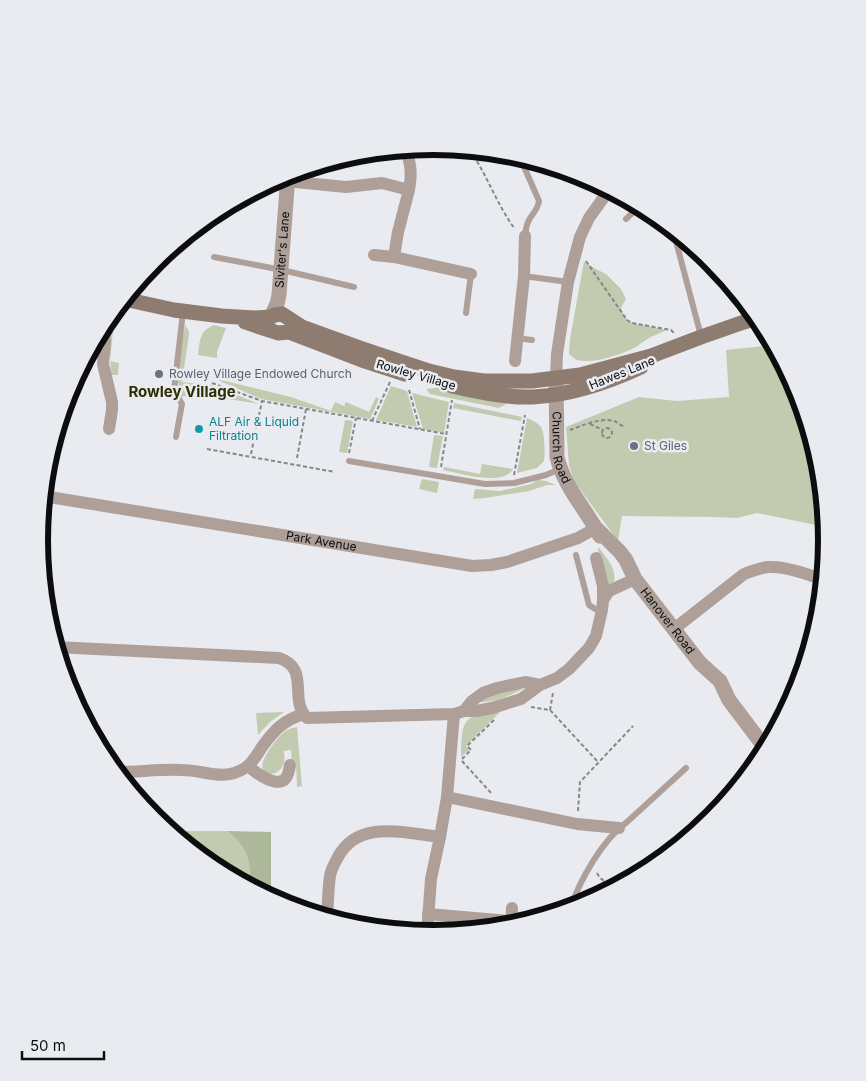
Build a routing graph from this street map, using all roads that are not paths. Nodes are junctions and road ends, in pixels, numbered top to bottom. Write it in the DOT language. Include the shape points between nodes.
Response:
graph roads {
  1 [pos="408,156"];
  2 [pos="524,166"];
  3 [pos="296,180"];
  4 [pos="284,185"];
  5 [pos="409,190"];
  6 [pos="605,196"];
  7 [pos="634,212"];
  8 [pos="626,219"];
  9 [pos="525,236"];
  10 [pos="676,242"];
  11 [pos="374,255"];
  12 [pos="214,257"];
  13 [pos="394,257"];
  14 [pos="282,270"];
  15 [pos="471,274"];
  16 [pos="524,276"];
  17 [pos="568,282"];
  18 [pos="354,287"];
  19 [pos="131,301"];
  20 [pos="183,310"];
  21 [pos="466,313"];
  22 [pos="750,320"];
  23 [pos="280,323"];
  24 [pos="701,337"];
  25 [pos="517,338"];
  26 [pos="105,339"];
  27 [pos="532,340"];
  28 [pos="686,343"];
  29 [pos="515,361"];
  30 [pos="556,379"];
  31 [pos="555,395"];
  32 [pos="110,429"];
  33 [pos="176,437"];
  34 [pos="349,457"];
  35 [pos="560,469"];
  36 [pos="50,497"];
  37 [pos="584,509"];
  38 [pos="596,528"];
  39 [pos="576,554"];
  40 [pos="596,558"];
  41 [pos="817,578"];
  42 [pos="635,579"];
  43 [pos="603,605"];
  44 [pos="674,629"];
  45 [pos="63,646"];
  46 [pos="540,685"];
  47 [pos="459,712"];
  48 [pos="303,714"];
  49 [pos="761,743"];
  50 [pos="290,764"];
  51 [pos="248,766"];
  52 [pos="686,768"];
  53 [pos="125,772"];
  54 [pos="447,797"];
  55 [pos="620,828"];
  56 [pos="440,837"];
  57 [pos="573,900"];
  58 [pos="328,911"];
  59 [pos="428,914"];
  60 [pos="509,919"];
  61 [pos="427,926"];
  1 -- 5 [label="street" via="411,164"];
  2 -- 9 [label="lane" via="540,201 529,220"];
  3 -- 5 [label="street" via="346,188 382,184"];
  4 -- 14 [label="street, Siviter's Lane"];
  5 -- 13 [label="street"];
  6 -- 17 [label="street" via="580,237"];
  7 -- 8 [label="lane"];
  9 -- 16 [label="street"];
  10 -- 24 [label="lane"];
  11 -- 13 [label="street"];
  12 -- 14 [label="lane"];
  13 -- 15 [label="street"];
  14 -- 18 [label="lane"];
  14 -- 23 [label="street, Siviter's Lane" via="277,304"];
  15 -- 21 [label="lane"];
  16 -- 17 [label="lane"];
  16 -- 25 [label="street"];
  17 -- 30 [label="street"];
  19 -- 20 [label="main road, Rowley Village"];
  20 -- 23 [label="main road, Rowley Village"];
  20 -- 33 [label="lane" via="174,390 182,404"];
  22 -- 24 [label="main road, Hawes Lane"];
  23 -- 30 [label="main road, Rowley Village" via="302,327 454,377 484,381"];
  23 -- 31 [label="main road, Rowley Village" via="289,332 409,375 469,390 532,397"];
  24 -- 28 [label="main road, Hawes Lane"];
  25 -- 27 [label="lane"];
  25 -- 29 [label="street"];
  26 -- 32 [label="street" via="103,364 112,402"];
  28 -- 30 [label="main road, Hawes Lane" via="632,362"];
  28 -- 31 [label="main road, Hawes Lane" via="623,375"];
  30 -- 31 [label="street, Church Road"];
  31 -- 35 [label="street, Church Road"];
  34 -- 35 [label="lane" via="485,484 528,480"];
  35 -- 37 [label="street, Church Road"];
  36 -- 38 [label="street, Park Avenue" via="472,566 507,562 578,538"];
  37 -- 38 [label="street, Hanover Road"];
  38 -- 42 [label="street, Hanover Road" via="611,557"];
  39 -- 43 [label="lane" via="589,605 595,609"];
  40 -- 43 [label="street" via="603,586"];
  41 -- 44 [label="street" via="785,569 755,569 744,574"];
  42 -- 43 [label="street" via="610,591"];
  42 -- 44 [label="street, Hanover Road"];
  43 -- 46 [label="street" via="596,636 589,648 569,669"];
  44 -- 49 [label="street, Hanover Road" via="700,663 712,688 729,700"];
  45 -- 48 [label="street" via="279,658 292,665 297,675"];
  46 -- 47 [label="street" via="521,699 476,711"];
  46 -- 47 [label="street" via="525,682 497,688 483,693"];
  47 -- 48 [label="street" via="307,718"];
  47 -- 54 [label="street"];
  48 -- 51 [label="street" via="281,724"];
  50 -- 51 [label="street" via="285,780 279,782 257,774"];
  51 -- 53 [label="street" via="218,776 182,770"];
  52 -- 55 [label="lane"];
  54 -- 55 [label="street" via="577,824"];
  54 -- 56 [label="street"];
  55 -- 57 [label="lane" via="591,865"];
  56 -- 58 [label="street" via="388,831 374,832 349,843 334,864"];
  56 -- 59 [label="street"];
  59 -- 60 [label="street"];
  59 -- 61 [label="street"];
}
